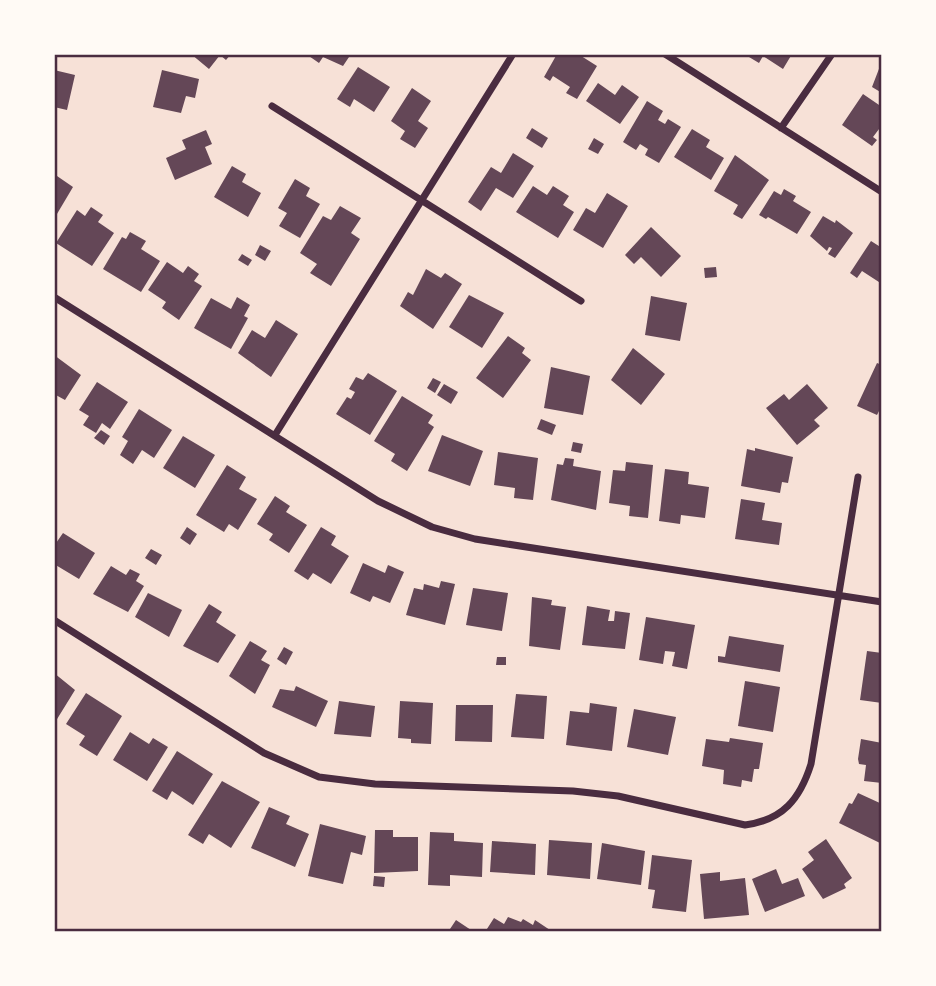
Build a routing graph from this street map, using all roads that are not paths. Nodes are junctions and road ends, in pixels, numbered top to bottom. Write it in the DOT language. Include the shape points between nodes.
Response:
graph roads {
  1 [pos="513,54"];
  2 [pos="665,54"];
  3 [pos="832,54"];
  4 [pos="272,106"];
  5 [pos="781,128"];
  6 [pos="882,192"];
  7 [pos="420,201"];
  8 [pos="54,297"];
  9 [pos="581,301"];
  10 [pos="275,435"];
  11 [pos="858,477"];
  12 [pos="839,596"];
  13 [pos="882,603"];
  14 [pos="54,620"];
  1 -- 7 [label="street"];
  2 -- 5 [label="street"];
  3 -- 5 [label="street"];
  4 -- 7 [label="street"];
  5 -- 6 [label="street"];
  7 -- 9 [label="street"];
  7 -- 10 [label="street"];
  8 -- 10 [label="street"];
  10 -- 12 [label="street" via="378,501 432,527 475,539"];
  11 -- 12 [label="street"];
  12 -- 13 [label="street"];
  12 -- 14 [label="street" via="805,783 789,807 761,823 745,825 618,796 573,791 319,778 264,753"];
}
